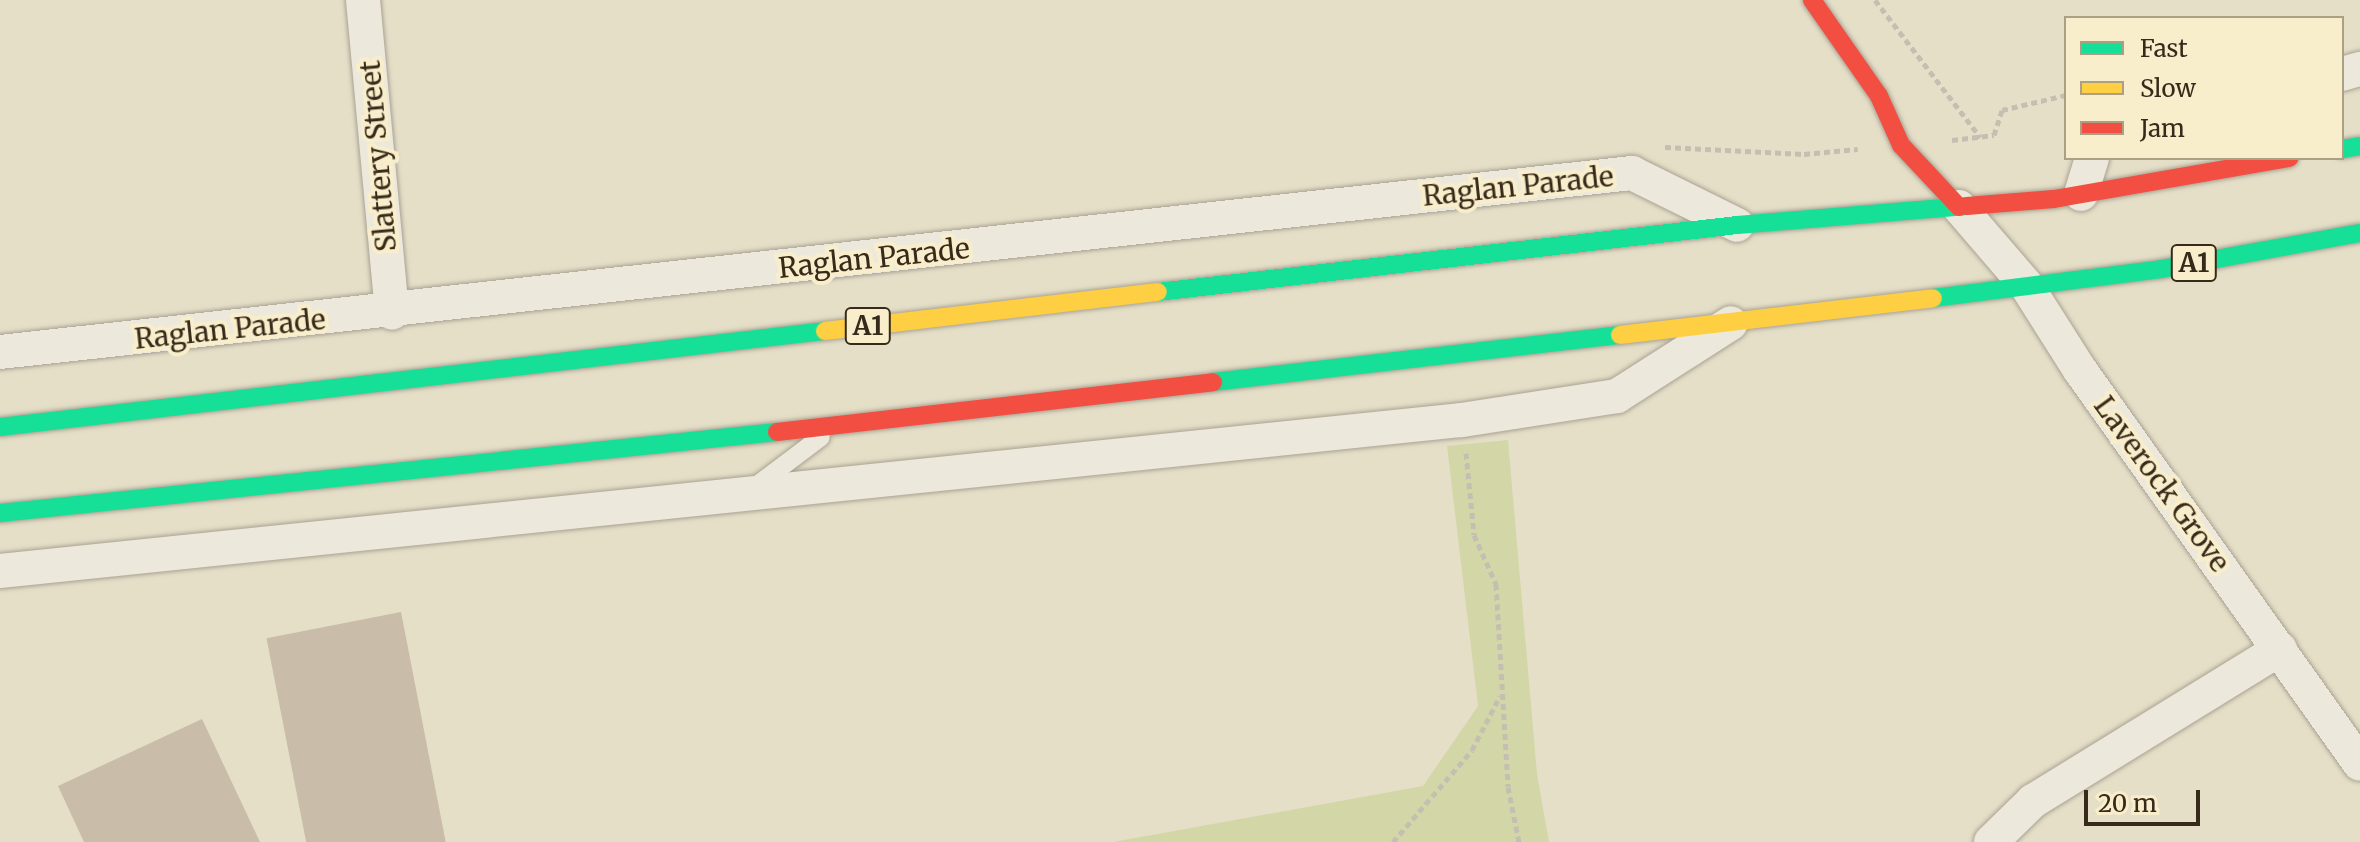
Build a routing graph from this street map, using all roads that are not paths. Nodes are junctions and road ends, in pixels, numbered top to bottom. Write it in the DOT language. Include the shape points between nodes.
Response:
graph roads {
  1 [pos="363,0"];
  2 [pos="1812,0"];
  3 [pos="2091,160"];
  4 [pos="2277,160"];
  5 [pos="2081,194"];
  6 [pos="1959,207"];
  7 [pos="1737,225"];
  8 [pos="2360,233"];
  9 [pos="2026,285"];
  10 [pos="392,313"];
  11 [pos="1735,321"];
  12 [pos="0,352"];
  13 [pos="836,426"];
  14 [pos="0,427"];
  15 [pos="743,496"];
  16 [pos="0,513"];
  17 [pos="0,571"];
  18 [pos="2280,649"];
  19 [pos="2360,764"];
  20 [pos="1991,842"];
  1 -- 10 [label="street, Slattery Street"];
  2 -- 6 [label="main road" via="1879,96 1901,145"];
  3 -- 5 [label="street"];
  4 -- 5 [label="main road, A1"];
  5 -- 6 [label="main road, A1"];
  6 -- 7 [label="main road, A1"];
  6 -- 9 [label="street, Laverock Grove"];
  7 -- 10 [label="street, Raglan Parade" via="1632,173"];
  7 -- 14 [label="main road, A1"];
  8 -- 9 [label="main road, A1" via="2161,269"];
  9 -- 11 [label="main road, A1"];
  9 -- 18 [label="street, Laverock Grove"];
  10 -- 12 [label="street, Raglan Parade"];
  11 -- 13 [label="main road, A1"];
  11 -- 15 [label="street" via="1617,396 1462,420"];
  13 -- 15 [label="lane"];
  13 -- 16 [label="main road, A1"];
  15 -- 17 [label="street"];
  18 -- 19 [label="street, Laverock Grove"];
  18 -- 20 [label="street" via="2033,801"];
}
